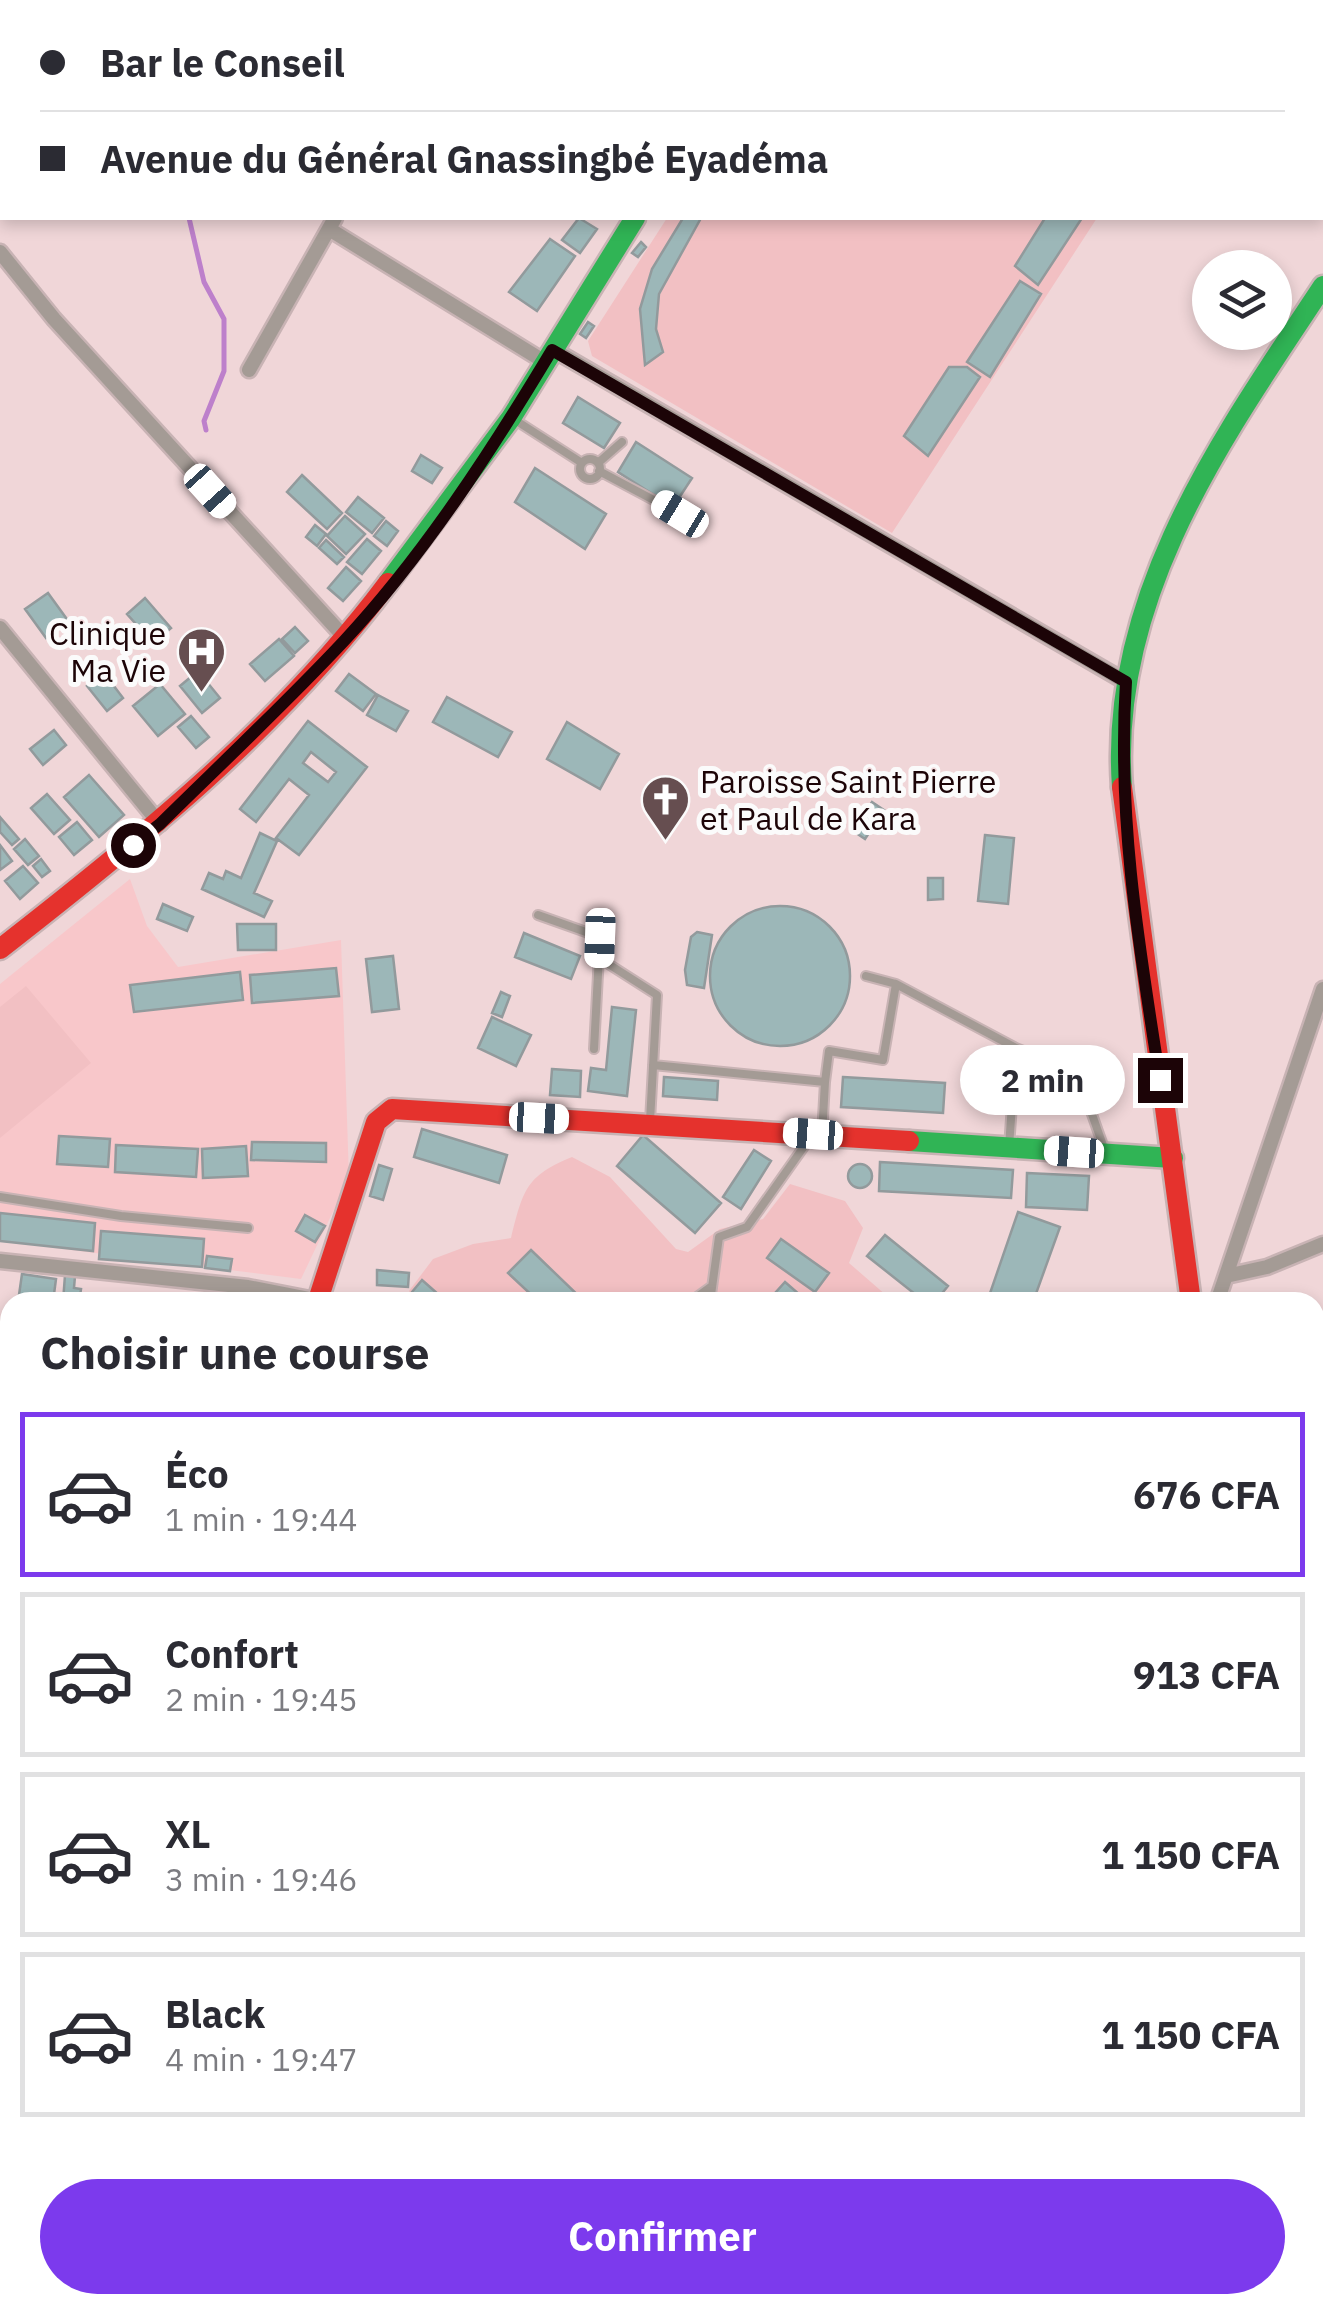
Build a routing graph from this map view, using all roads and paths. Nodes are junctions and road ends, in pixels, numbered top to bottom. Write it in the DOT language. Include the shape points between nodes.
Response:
graph roads {
  1 [pos="634,220"];
  2 [pos="332,223"];
  3 [pos="0,252"];
  4 [pos="1323,286"];
  5 [pos="548,356"];
  6 [pos="249,370"];
  7 [pos="511,418"];
  8 [pos="622,442"];
  9 [pos="582,463"];
  10 [pos="599,467"];
  11 [pos="680,514"];
  12 [pos="0,628"];
  13 [pos="346,639"];
  14 [pos="1126,682"];
  15 [pos="160,824"];
  16 [pos="538,915"];
  17 [pos="0,950"];
  18 [pos="599,958"];
  19 [pos="866,976"];
  20 [pos="896,984"];
  21 [pos="1323,988"];
  22 [pos="1016,1048"];
  23 [pos="594,1049"];
  24 [pos="653,1065"];
  25 [pos="825,1082"];
  26 [pos="650,1124"];
  27 [pos="818,1135"];
  28 [pos="1010,1147"];
  29 [pos="1106,1154"];
  30 [pos="1173,1158"];
  31 [pos="0,1197"];
  32 [pos="248,1228"];
  33 [pos="1323,1244"];
  34 [pos="0,1261"];
  35 [pos="1226,1276"];
  36 [pos="712,1286"];
  37 [pos="248,1288"];
  38 [pos="243,1292"];
  39 [pos="271,1292"];
  40 [pos="325,1292"];
  41 [pos="704,1292"];
  42 [pos="711,1292"];
  43 [pos="1190,1292"];
  44 [pos="1220,1292"];
  1 -- 5 [label="street"];
  2 -- 5 [label="street"];
  2 -- 6 [label="street"];
  3 -- 13 [label="street"];
  4 -- 14 [label="street" via="1182,509"];
  5 -- 7 [label="street"];
  5 -- 14 [label="street"];
  7 -- 9 [label="lane"];
  7 -- 13 [label="street"];
  8 -- 10 [label="lane"];
  9 -- 10 [label="lane" via="588,459"];
  9 -- 10 [label="lane" via="581,474 588,478"];
  10 -- 11 [label="lane"];
  12 -- 15 [label="street"];
  13 -- 15 [label="street"];
  14 -- 30 [label="street" via="1120,762 1125,830"];
  15 -- 17 [label="street"];
  16 -- 18 [label="lane" via="600,938"];
  18 -- 23 [label="lane"];
  18 -- 24 [label="lane" via="657,996"];
  19 -- 20 [label="lane"];
  20 -- 22 [label="lane"];
  20 -- 25 [label="lane" via="884,1060 829,1051"];
  21 -- 35 [label="street"];
  22 -- 28 [label="lane"];
  22 -- 29 [label="lane" via="1078,1072"];
  24 -- 25 [label="lane"];
  24 -- 26 [label="lane"];
  25 -- 27 [label="lane"];
  26 -- 27 [label="street"];
  26 -- 40 [label="street" via="392,1108 376,1122"];
  27 -- 28 [label="street"];
  27 -- 36 [label="lane" via="747,1227 719,1237"];
  28 -- 29 [label="street"];
  29 -- 30 [label="street"];
  30 -- 43 [label="street"];
  31 -- 32 [label="lane"];
  33 -- 35 [label="street"];
  34 -- 37 [label="street"];
  35 -- 44 [label="street"];
  36 -- 41 [label="lane"];
  36 -- 42 [label="lane"];
  37 -- 38 [label="street"];
  37 -- 39 [label="street"];
}
